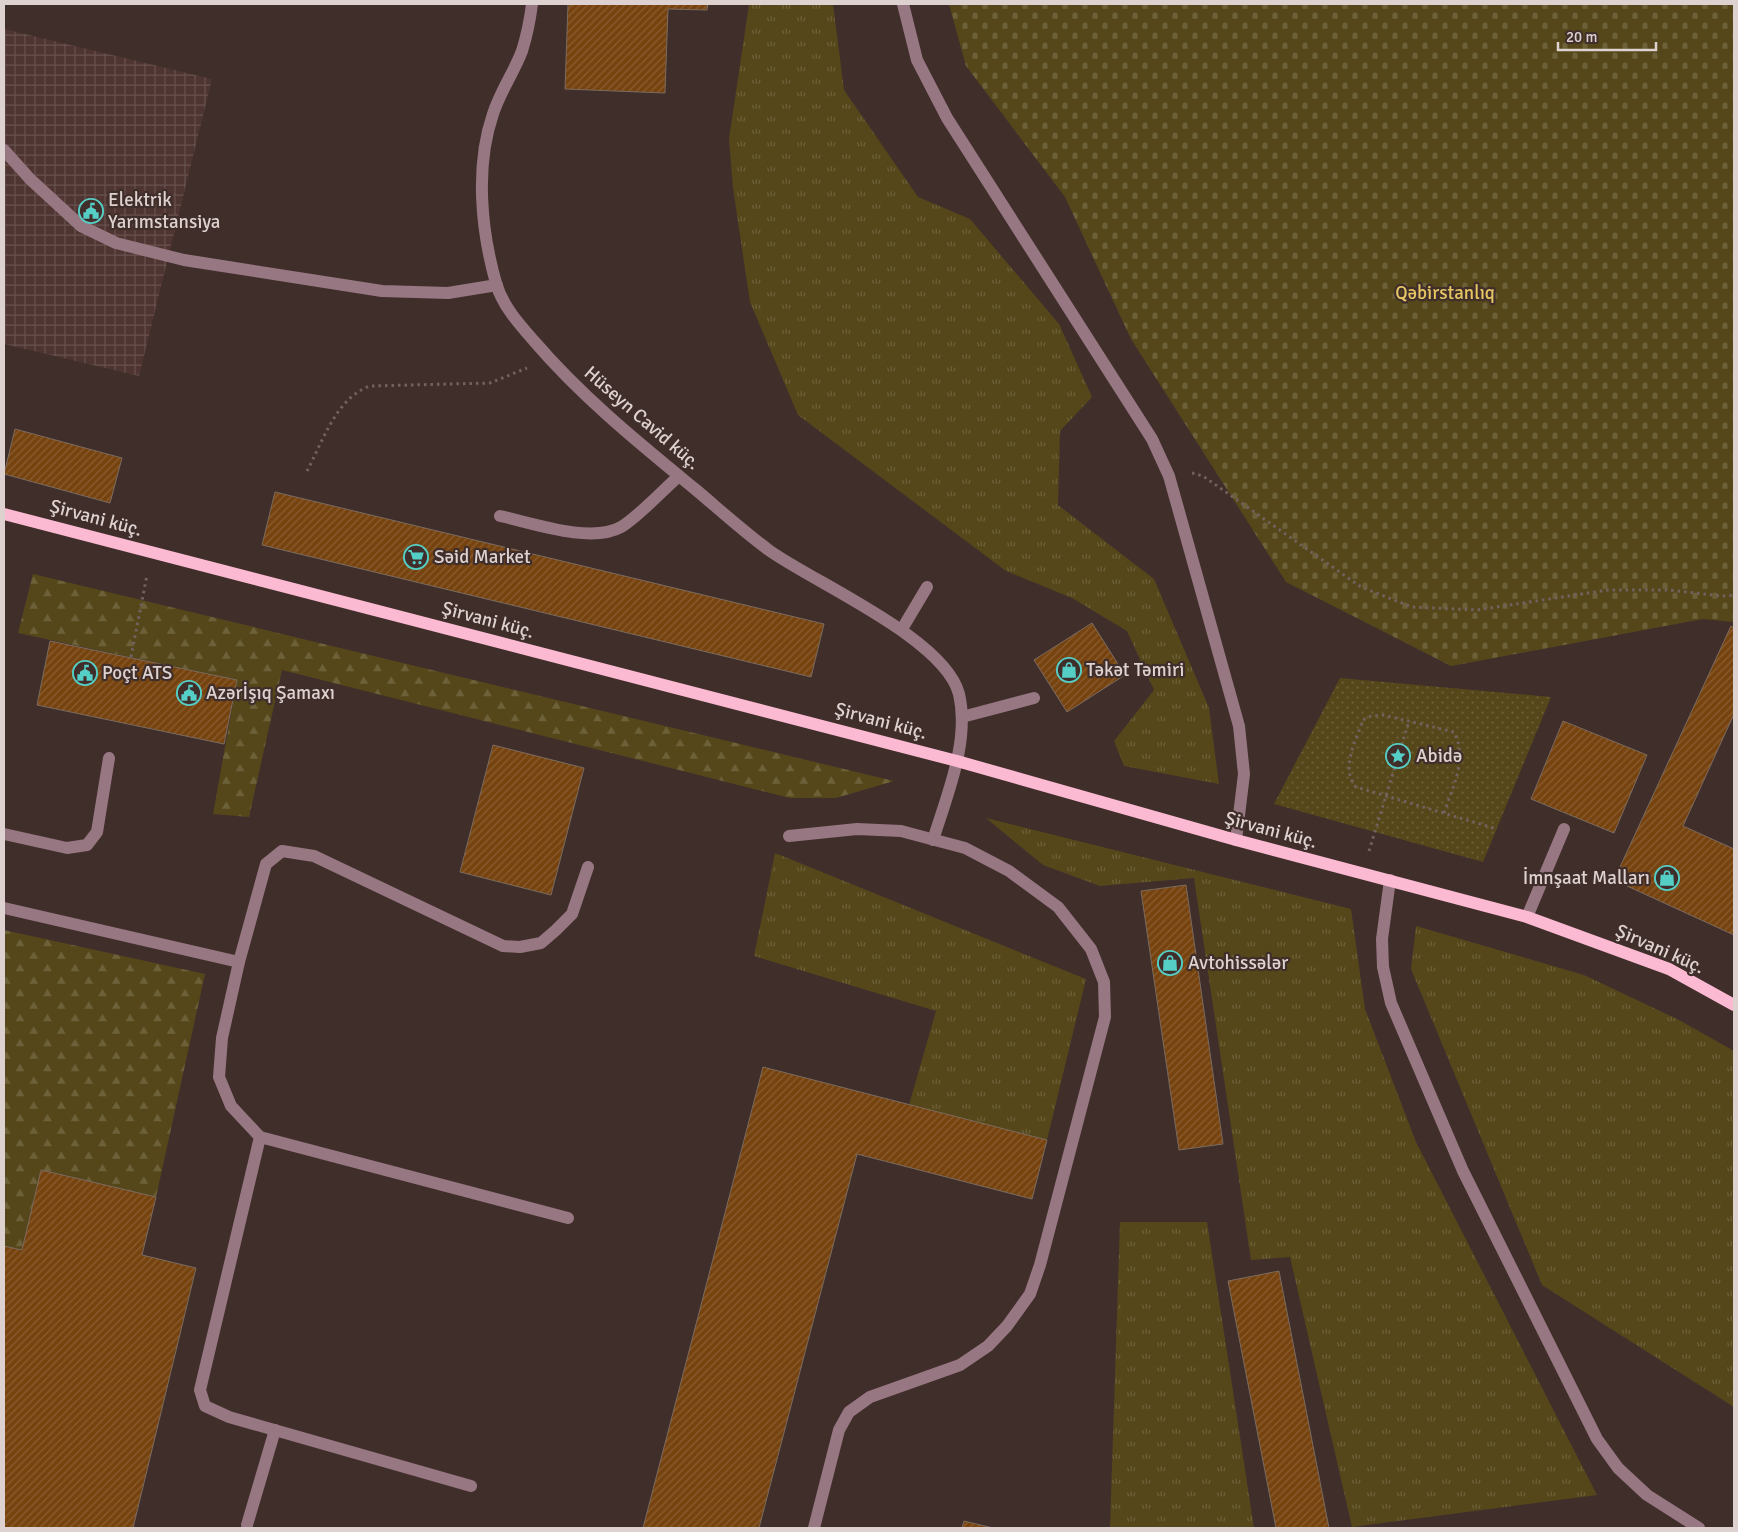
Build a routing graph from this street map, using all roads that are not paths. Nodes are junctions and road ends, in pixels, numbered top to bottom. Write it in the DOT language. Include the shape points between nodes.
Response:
graph roads {
  1 [pos="532,4"];
  2 [pos="903,4"];
  3 [pos="4,150"];
  4 [pos="497,285"];
  5 [pos="679,476"];
  6 [pos="4,514"];
  7 [pos="500,516"];
  8 [pos="927,587"];
  9 [pos="902,629"];
  10 [pos="1034,698"];
  11 [pos="962,717"];
  12 [pos="110,758"];
  13 [pos="957,760"];
  14 [pos="1564,829"];
  15 [pos="4,834"];
  16 [pos="789,836"];
  17 [pos="933,840"];
  18 [pos="1236,840"];
  19 [pos="588,867"];
  20 [pos="1390,880"];
  21 [pos="4,908"];
  22 [pos="1527,917"];
  23 [pos="239,962"];
  24 [pos="1734,1005"];
  25 [pos="260,1137"];
  26 [pos="568,1218"];
  27 [pos="275,1430"];
  28 [pos="471,1486"];
  29 [pos="247,1525"];
  30 [pos="814,1528"];
  31 [pos="1699,1528"];
  1 -- 4 [label="street, Hüseyn Cavid küç." via="522,52 493,112 485,140 482,194"];
  2 -- 18 [label="street" via="917,60 947,118 1152,439 1169,476 1239,726 1244,774"];
  3 -- 4 [label="street" via="81,226 116,243 184,260 382,292 448,293"];
  4 -- 5 [label="street, Hüseyn Cavid küç." via="515,319 546,356 599,409"];
  5 -- 7 [label="street" via="622,527 608,532 586,534"];
  5 -- 9 [label="street, Hüseyn Cavid küç." via="768,549"];
  6 -- 13 [label="main road, Şirvani küç."];
  8 -- 9 [label="street"];
  9 -- 11 [label="street, Hüseyn Cavid küç." via="937,658 958,691"];
  10 -- 11 [label="street"];
  11 -- 13 [label="street, Hüseyn Cavid küç."];
  12 -- 15 [label="street" via="97,832 87,845 67,848"];
  13 -- 17 [label="street, Hüseyn Cavid küç."];
  13 -- 18 [label="main road, Şirvani küç."];
  14 -- 22 [label="street"];
  16 -- 17 [label="street" via="857,829 901,831"];
  17 -- 30 [label="street" via="965,848 1010,871 1058,906 1091,949 1104,982 1106,1017 1030,1294 988,1346 960,1365 870,1397 849,1412 839,1430"];
  18 -- 20 [label="main road, Şirvani küç."];
  19 -- 23 [label="street" via="572,914 541,943 520,947 503,946 314,856 282,851 266,864"];
  20 -- 22 [label="main road, Şirvani küç."];
  20 -- 31 [label="street" via="1382,939 1383,967 1391,1003 1463,1171 1597,1439 1618,1468 1647,1495"];
  21 -- 23 [label="street"];
  22 -- 24 [label="main road, Şirvani küç." via="1669,969"];
  23 -- 25 [label="street" via="222,1038 219,1077 231,1106"];
  25 -- 26 [label="street"];
  25 -- 27 [label="street" via="200,1390 205,1406 229,1417"];
  27 -- 28 [label="street"];
  27 -- 29 [label="street"];
}
